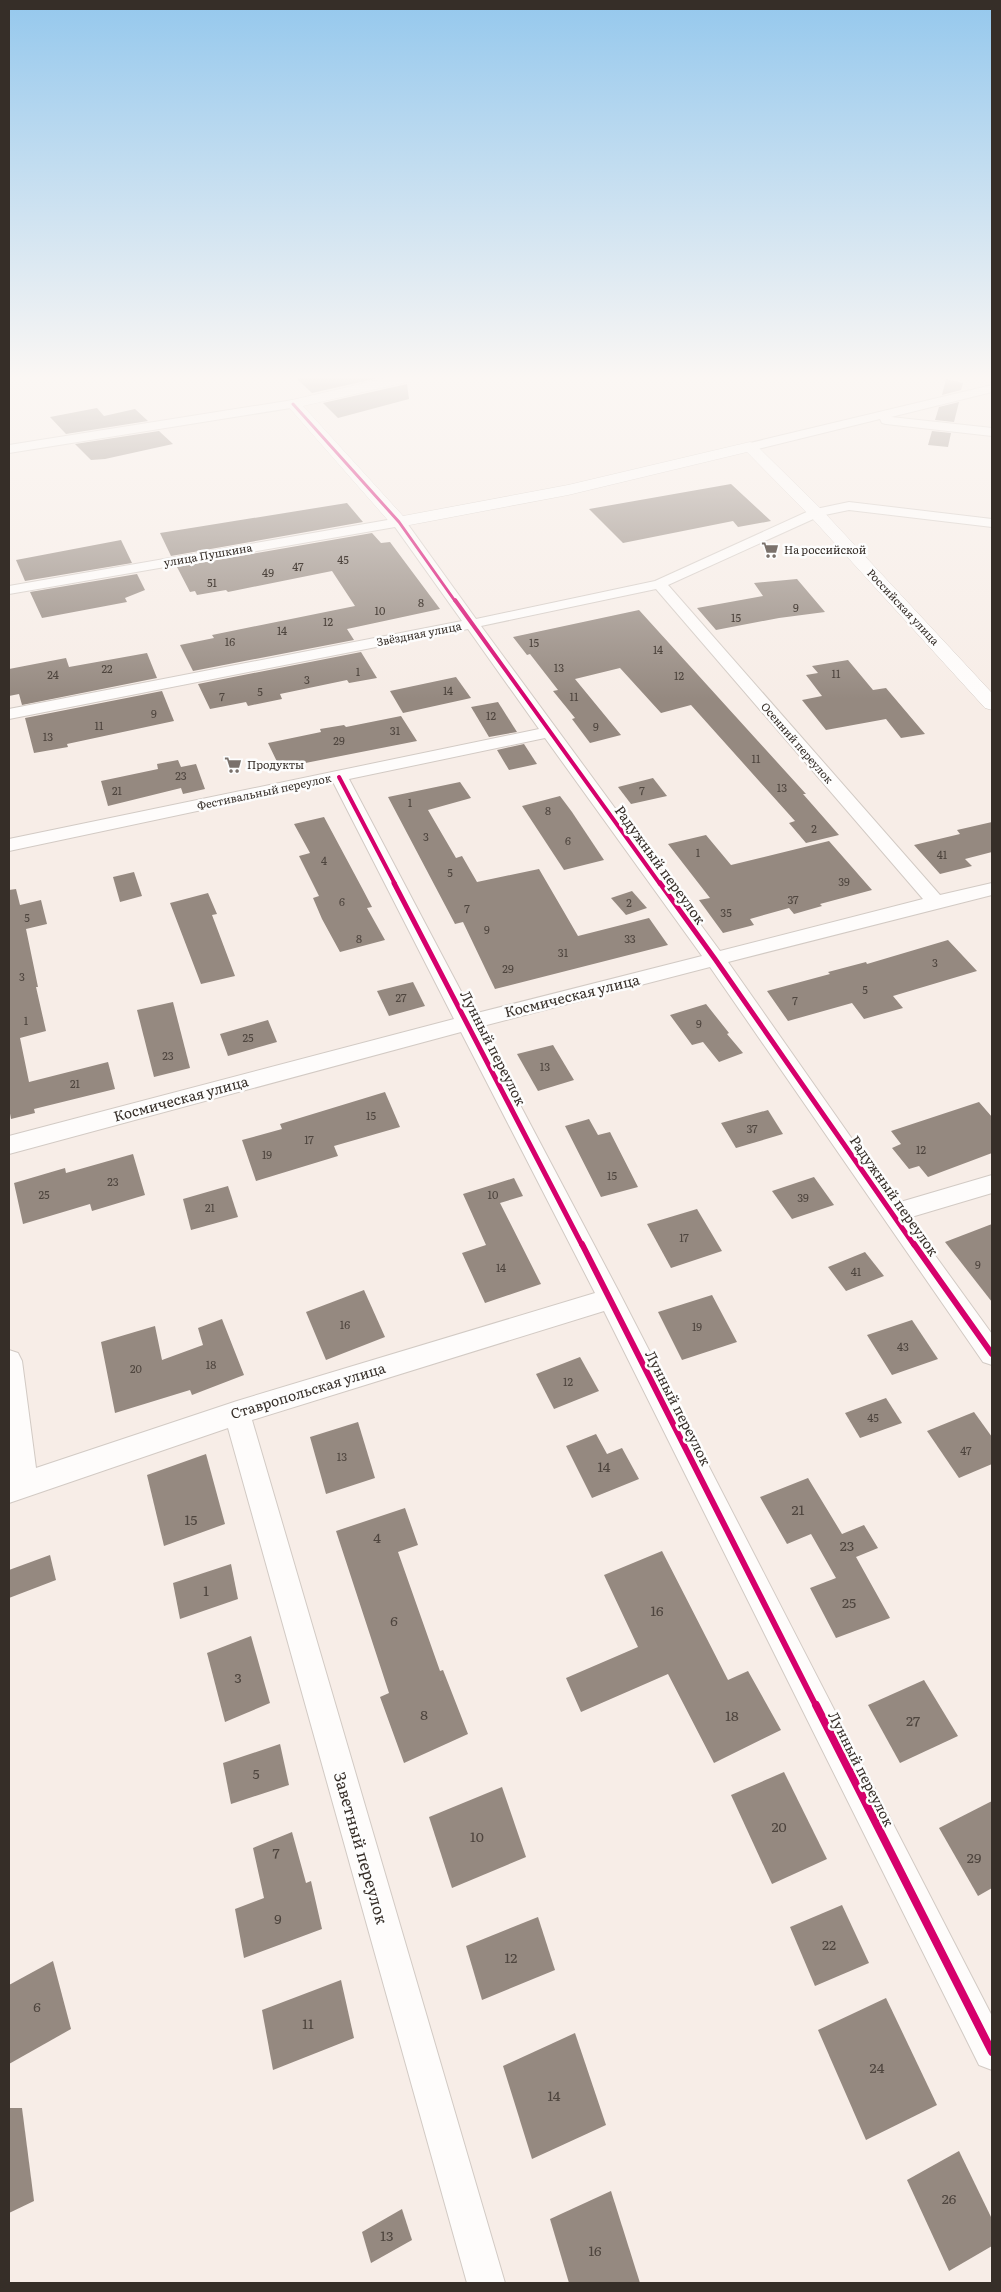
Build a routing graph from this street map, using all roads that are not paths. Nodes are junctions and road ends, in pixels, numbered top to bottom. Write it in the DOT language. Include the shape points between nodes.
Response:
graph roads {
  1 [pos="366,485"];
  2 [pos="589,485"];
  3 [pos="787,485"];
  4 [pos="816,514"];
  5 [pos="399,522"];
  6 [pos="992,522"];
  7 [pos="659,584"];
  8 [pos="9,590"];
  9 [pos="471,624"];
  10 [pos="992,704"];
  11 [pos="9,714"];
  12 [pos="548,732"];
  13 [pos="340,777"];
  14 [pos="9,845"];
  15 [pos="992,890"];
  16 [pos="936,902"];
  17 [pos="715,959"];
  18 [pos="467,1023"];
  19 [pos="9,1145"];
  20 [pos="992,1184"];
  21 [pos="892,1214"];
  22 [pos="610,1299"];
  23 [pos="992,1354"];
  24 [pos="9,1361"];
  25 [pos="237,1413"];
  26 [pos="16,1487"];
  27 [pos="992,2052"];
  28 [pos="486,2283"];
  1 -- 5 [label="street, Радужный переулок"];
  2 -- 5 [label="street, улица Пушкина"];
  3 -- 4 [label="street, Российская улица"];
  4 -- 6 [label="street, Звёздная улица" via="849,506"];
  4 -- 7 [label="street, Звёздная улица"];
  4 -- 10 [label="street, Российская улица"];
  5 -- 8 [label="street, улица Пушкина"];
  5 -- 9 [label="street, Радужный переулок"];
  7 -- 9 [label="street, Звёздная улица"];
  7 -- 16 [label="street, Осенний переулок"];
  9 -- 11 [label="street, Звёздная улица"];
  9 -- 12 [label="street, Радужный переулок"];
  12 -- 13 [label="street, Фестивальный переулок"];
  12 -- 17 [label="street, Радужный переулок"];
  13 -- 14 [label="street, Фестивальный переулок"];
  13 -- 18 [label="street, Лунный переулок"];
  15 -- 16 [label="street, Космическая улица"];
  16 -- 17 [label="street, Космическая улица"];
  17 -- 18 [label="street, Космическая улица"];
  17 -- 21 [label="street, Радужный переулок"];
  18 -- 19 [label="street, Космическая улица"];
  18 -- 22 [label="street, Лунный переулок"];
  20 -- 21 [label="street"];
  21 -- 23 [label="street, Радужный переулок"];
  22 -- 25 [label="street, Ставропольская улица"];
  22 -- 27 [label="street, Лунный переулок"];
  24 -- 26 [label="street"];
  25 -- 26 [label="street, Ставропольская улица"];
  25 -- 28 [label="street, Заветный переулок"];
}
